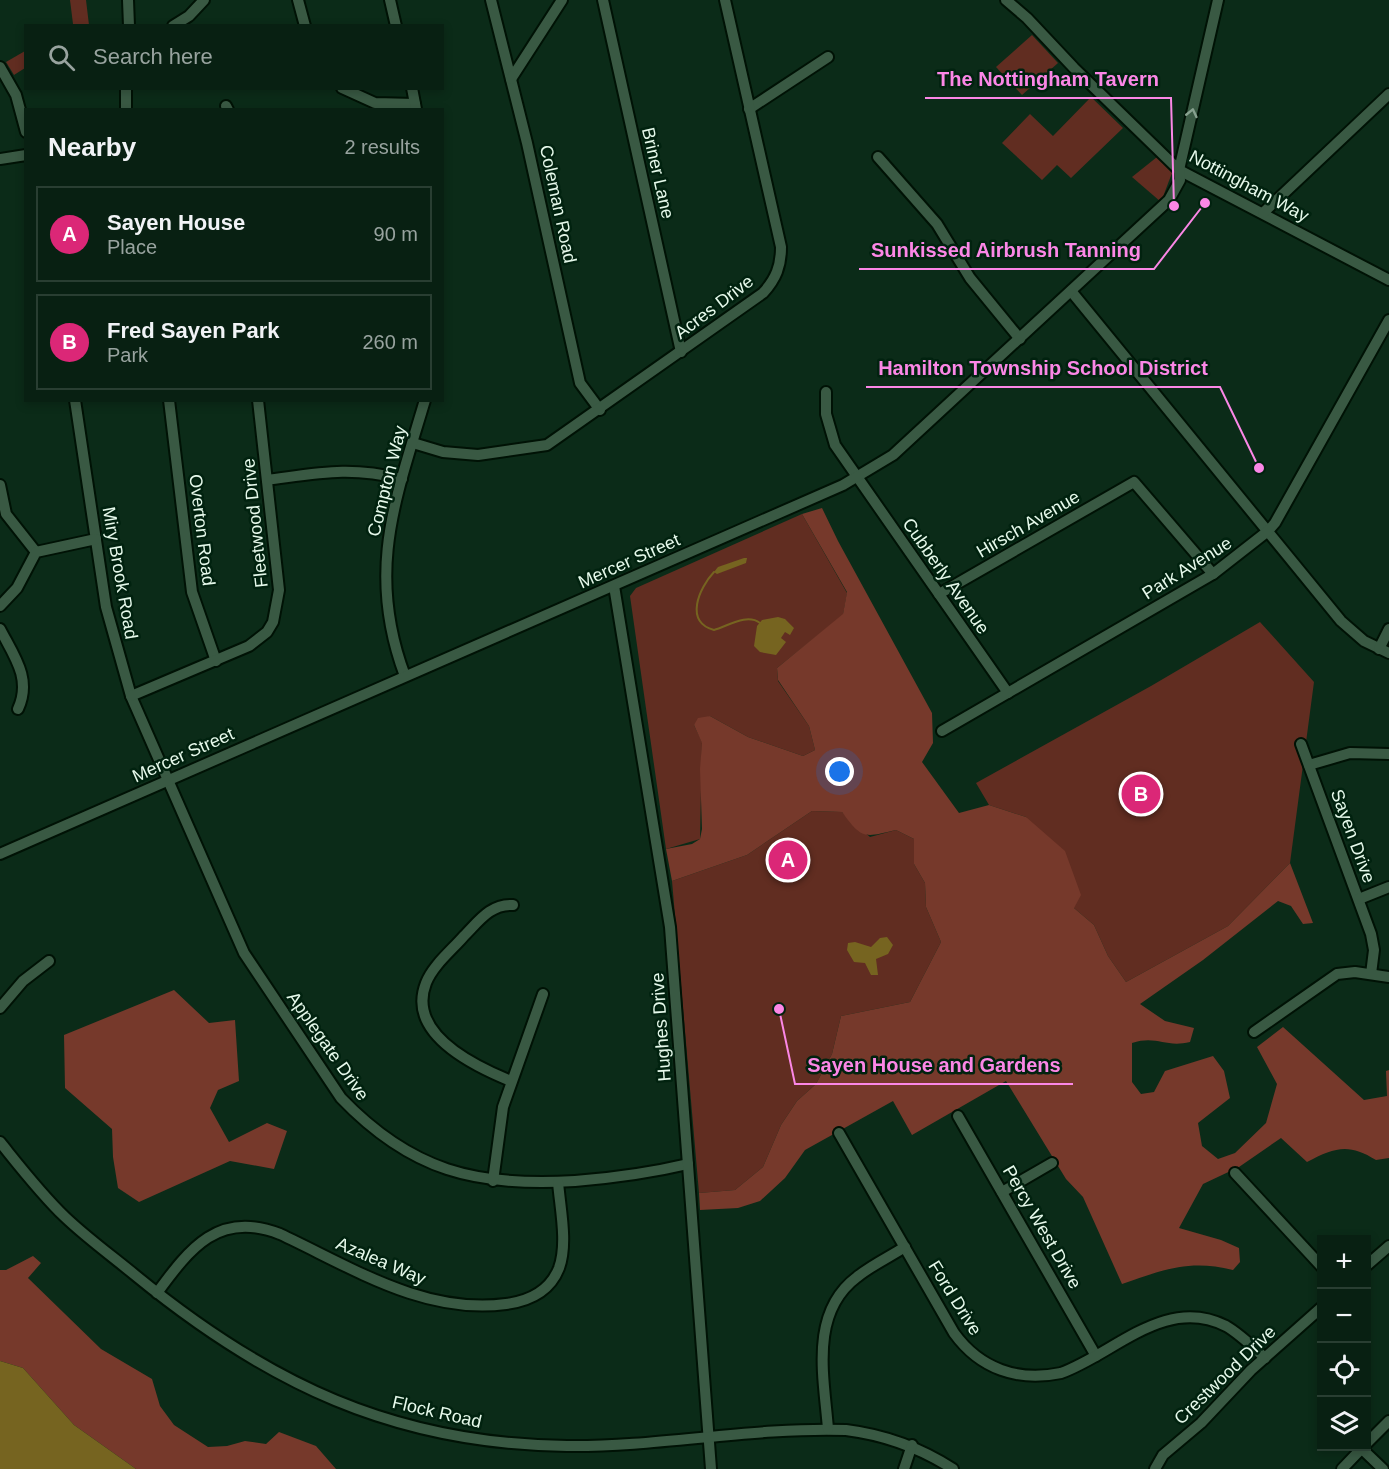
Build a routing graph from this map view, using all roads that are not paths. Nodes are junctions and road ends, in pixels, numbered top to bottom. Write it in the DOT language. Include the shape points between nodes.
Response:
graph roads {
  1 [pos="128,0"];
  2 [pos="204,0"];
  3 [pos="298,0"];
  4 [pos="390,0"];
  5 [pos="490,0"];
  6 [pos="562,0"];
  7 [pos="603,0"];
  8 [pos="725,0"];
  9 [pos="1006,0"];
  10 [pos="1218,0"];
  11 [pos="129,24"];
  12 [pos="176,24"];
  13 [pos="304,24"];
  14 [pos="396,24"];
  15 [pos="828,57"];
  16 [pos="0,67"];
  17 [pos="511,79"];
  18 [pos="126,90"];
  19 [pos="347,90"];
  20 [pos="412,90"];
  21 [pos="1389,94"];
  22 [pos="415,107"];
  23 [pos="126,108"];
  24 [pos="749,110"];
  25 [pos="24,125"];
  26 [pos="24,155"];
  27 [pos="878,157"];
  28 [pos="0,159"];
  29 [pos="1179,170"];
  30 [pos="1263,213"];
  31 [pos="1389,280"];
  32 [pos="1071,291"];
  33 [pos="1389,320"];
  34 [pos="1020,339"];
  35 [pos="681,352"];
  36 [pos="826,392"];
  37 [pos="75,402"];
  38 [pos="170,402"];
  39 [pos="258,402"];
  40 [pos="424,402"];
  41 [pos="600,410"];
  42 [pos="413,443"];
  43 [pos="402,479"];
  44 [pos="856,479"];
  45 [pos="267,480"];
  46 [pos="0,485"];
  47 [pos="1268,531"];
  48 [pos="96,539"];
  49 [pos="36,552"];
  50 [pos="1213,574"];
  51 [pos="614,586"];
  52 [pos="939,594"];
  53 [pos="0,606"];
  54 [pos="0,629"];
  55 [pos="1389,629"];
  56 [pos="1384,651"];
  57 [pos="216,661"];
  58 [pos="405,676"];
  59 [pos="1008,693"];
  60 [pos="131,696"];
  61 [pos="18,709"];
  62 [pos="942,731"];
  63 [pos="1301,744"];
  64 [pos="1389,754"];
  65 [pos="1309,765"];
  66 [pos="167,780"];
  67 [pos="0,854"];
  68 [pos="1389,887"];
  69 [pos="1359,899"];
  70 [pos="513,905"];
  71 [pos="49,961"];
  72 [pos="1371,974"];
  73 [pos="1389,977"];
  74 [pos="543,994"];
  75 [pos="0,1008"];
  76 [pos="1254,1032"];
  77 [pos="511,1081"];
  78 [pos="958,1116"];
  79 [pos="839,1133"];
  80 [pos="0,1142"];
  81 [pos="1052,1163"];
  82 [pos="688,1164"];
  83 [pos="1235,1173"];
  84 [pos="493,1181"];
  85 [pos="558,1182"];
  86 [pos="1002,1192"];
  87 [pos="1389,1246"];
  88 [pos="905,1247"];
  89 [pos="1317,1262"];
  90 [pos="1371,1262"];
  91 [pos="158,1293"];
  92 [pos="1317,1311"];
  93 [pos="1096,1356"];
  94 [pos="1265,1358"];
  95 [pos="1389,1421"];
  96 [pos="828,1429"];
  97 [pos="708,1438"];
  98 [pos="1371,1440"];
  99 [pos="912,1445"];
  100 [pos="1360,1451"];
  101 [pos="1367,1451"];
  102 [pos="711,1469"];
  103 [pos="904,1469"];
  104 [pos="953,1469"];
  105 [pos="1155,1469"];
  106 [pos="1342,1469"];
  107 [pos="1383,1469"];
  1 -- 11 [label="street"];
  2 -- 12 [label="street"];
  3 -- 13 [label="street"];
  4 -- 14 [label="street"];
  5 -- 17 [label="street, Coleman Road"];
  6 -- 17 [label="street"];
  7 -- 35 [label="street, Briner Lane"];
  8 -- 24 [label="street, Acres Drive"];
  9 -- 29 [label="street, Nottingham Way"];
  29 -- 10 [label="street, Mercer Street, one-way"];
  15 -- 24 [label="street"];
  16 -- 25 [label="street" via="16,95"];
  17 -- 41 [label="street, Coleman Road" via="580,383"];
  18 -- 23 [label="street"];
  19 -- 22 [label="street" via="375,102"];
  20 -- 22 [label="street"];
  21 -- 30 [label="street"];
  24 -- 35 [label="street, Acres Drive" via="781,247 779,267 763,293"];
  26 -- 28 [label="street"];
  27 -- 34 [label="street" via="937,224 970,278"];
  29 -- 30 [label="street, Nottingham Way"];
  29 -- 32 [label="street, Mercer Street" via="1180,180 1169,200"];
  30 -- 31 [label="street, Nottingham Way"];
  32 -- 34 [label="street, Mercer Street"];
  32 -- 47 [label="street"];
  33 -- 47 [label="street, Park Avenue"];
  34 -- 44 [label="street, Mercer Street" via="893,455"];
  35 -- 41 [label="street, Acres Drive"];
  36 -- 44 [label="street, Cubberly Avenue" via="826,414 835,446"];
  37 -- 48 [label="street, Miry Brook Road"];
  38 -- 57 [label="street, Overton Road" via="190,582"];
  39 -- 45 [label="street, Fleetwood Drive"];
  40 -- 42 [label="street, Compton Way"];
  41 -- 42 [label="street, Acres Drive" via="557,441 538,448 469,455"];
  42 -- 43 [label="street, Compton Way"];
  43 -- 45 [label="street" via="342,470"];
  43 -- 58 [label="street, Compton Way" via="391,519 385,568 391,635"];
  44 -- 51 [label="street, Mercer Street"];
  44 -- 52 [label="street, Cubberly Avenue"];
  45 -- 57 [label="street, Fleetwood Drive" via="279,590 277,612 259,640"];
  46 -- 49 [label="street" via="6,514"];
  47 -- 50 [label="street, Park Avenue"];
  47 -- 56 [label="street" via="1341,621 1364,641"];
  48 -- 49 [label="street"];
  48 -- 60 [label="street, Miry Brook Road" via="106,607"];
  49 -- 53 [label="street" via="17,588"];
  50 -- 52 [label="street, Hirsch Avenue" via="1134,482"];
  50 -- 59 [label="street, Park Avenue"];
  51 -- 58 [label="street, Mercer Street"];
  51 -- 82 [label="street, Hughes Drive" via="670,927"];
  52 -- 59 [label="street, Cubberly Avenue"];
  54 -- 61 [label="street" via="25,682"];
  55 -- 56 [label="street"];
  57 -- 60 [label="street, Fleetwood Drive"];
  58 -- 66 [label="street, Mercer Street"];
  59 -- 62 [label="street, Park Avenue"];
  60 -- 66 [label="street, Miry Brook Road"];
  63 -- 65 [label="street, Sayen Drive"];
  64 -- 65 [label="street" via="1350,753"];
  65 -- 69 [label="street, Sayen Drive"];
  66 -- 67 [label="street, Mercer Street"];
  66 -- 84 [label="street, Applegate Drive" via="244,953 341,1098 377,1132 413,1155 449,1170"];
  68 -- 69 [label="street"];
  69 -- 72 [label="street, Sayen Drive" via="1373,940"];
  70 -- 77 [label="street" via="492,909 464,937 430,976 423,1003 432,1030 454,1051"];
  71 -- 75 [label="street" via="23,981"];
  72 -- 73 [label="street"];
  72 -- 76 [label="street" via="1346,972 1327,979"];
  74 -- 77 [label="street"];
  77 -- 84 [label="street" via="499,1128"];
  78 -- 86 [label="street, Percy West Drive"];
  79 -- 88 [label="street, Ford Drive"];
  80 -- 91 [label="street, Flock Road" via="66,1218"];
  81 -- 86 [label="street"];
  82 -- 85 [label="street, Applegate Drive" via="633,1176"];
  82 -- 97 [label="street, Hughes Drive"];
  83 -- 89 [label="street"];
  84 -- 85 [label="street, Applegate Drive"];
  85 -- 91 [label="street, Azalea Way" via="562,1251 558,1270 538,1295 518,1303 463,1305 426,1299 266,1228 244,1226 218,1232 198,1243"];
  86 -- 93 [label="street, Percy West Drive"];
  87 -- 90 [label="street"];
  88 -- 93 [label="street, Ford Drive" via="954,1333 986,1364 1018,1376 1046,1376 1072,1369"];
  88 -- 96 [label="street" via="857,1276 832,1307 822,1344"];
  91 -- 97 [label="street, Flock Road" via="218,1339 271,1371 334,1400 395,1421 460,1436 535,1445"];
  92 -- 94 [label="street, Crestwood Drive"];
  93 -- 94 [label="street, Ford Drive" via="1153,1324 1187,1317 1225,1326"];
  94 -- 105 [label="street, Crestwood Drive" via="1163,1455"];
  95 -- 98 [label="street"];
  96 -- 97 [label="street, Flock Road"];
  96 -- 99 [label="street, Flock Road" via="878,1435"];
  97 -- 102 [label="street, Hughes Drive"];
  99 -- 103 [label="street"];
  99 -- 104 [label="street, Flock Road"];
  100 -- 106 [label="street"];
  101 -- 107 [label="street"];
}
